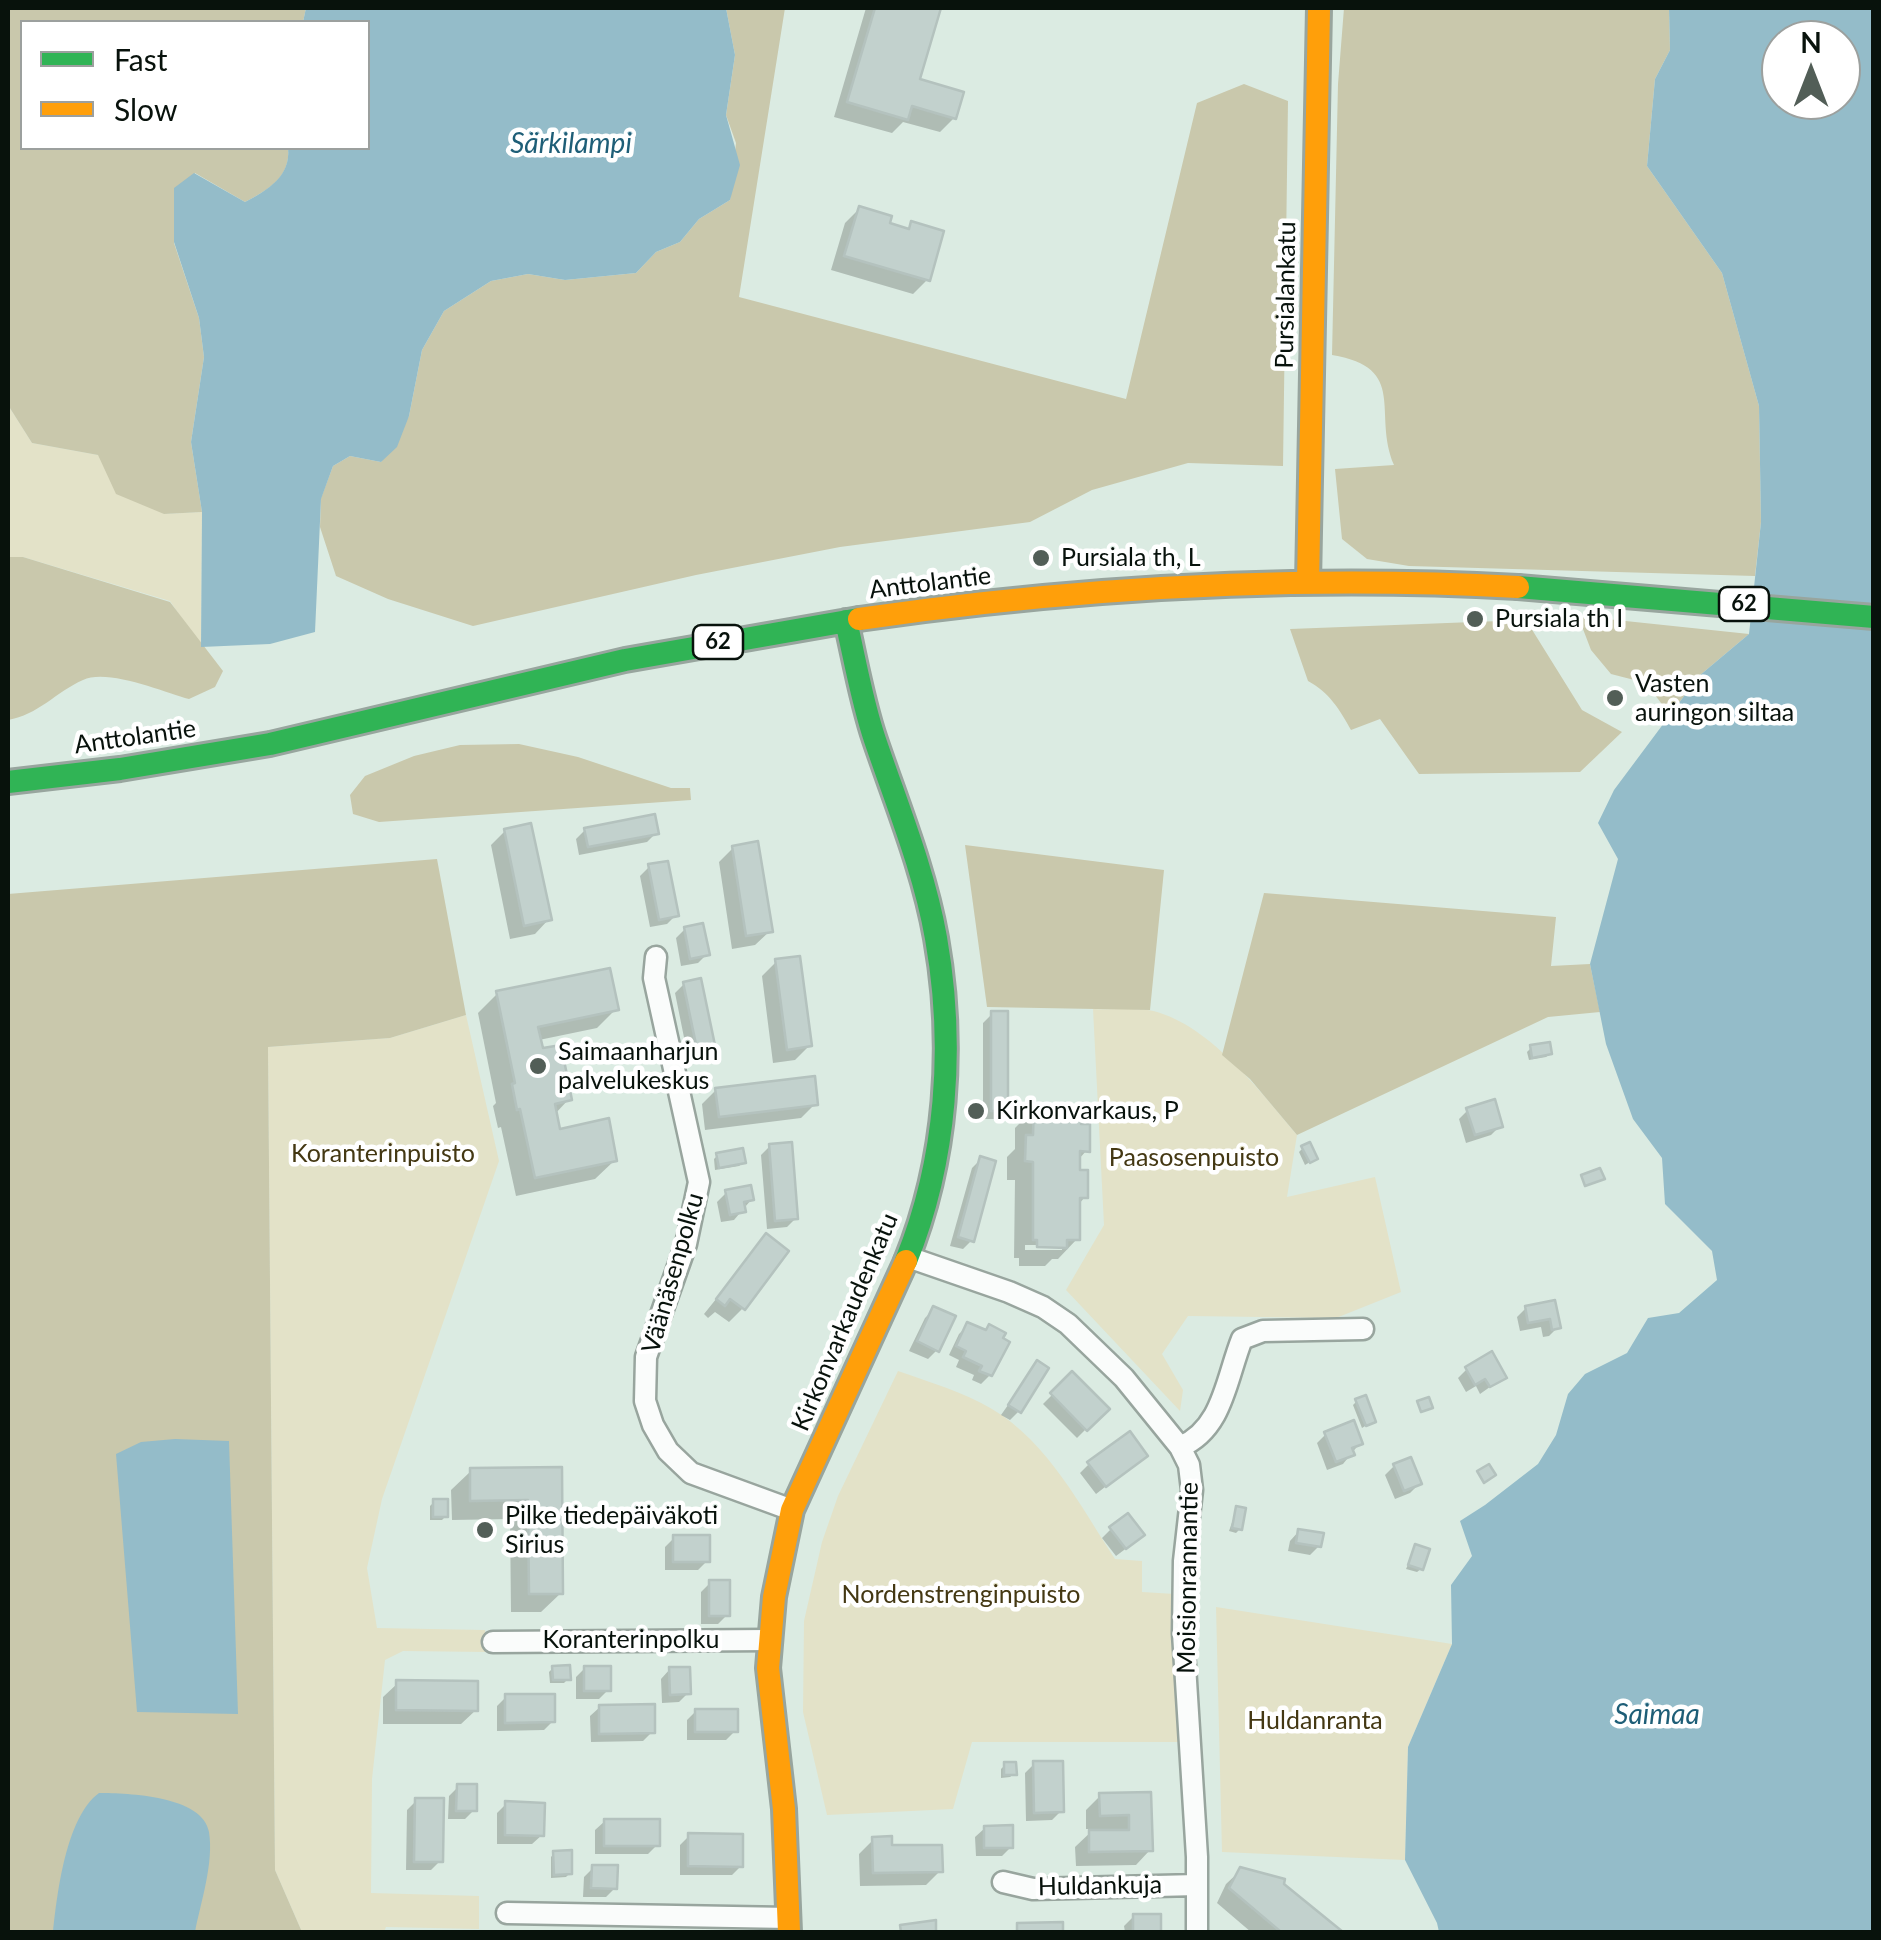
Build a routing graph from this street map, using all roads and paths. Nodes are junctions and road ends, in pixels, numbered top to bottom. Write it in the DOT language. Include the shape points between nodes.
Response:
graph roads {
  1 [pos="1319,8"];
  2 [pos="1308,583"];
  3 [pos="1874,616"];
  4 [pos="846,621"];
  5 [pos="8,782"];
  6 [pos="656,957"];
  7 [pos="908,1258"];
  8 [pos="1363,1328"];
  9 [pos="1180,1447"];
  10 [pos="792,1510"];
  11 [pos="768,1640"];
  12 [pos="493,1642"];
  13 [pos="1004,1882"];
  14 [pos="1197,1885"];
  15 [pos="506,1912"];
  16 [pos="789,1925"];
  17 [pos="1197,1932"];
  1 -- 2 [label="street, Pursialankatu"];
  2 -- 3 [label="street, Anttolantie / 62" via="1615,592"];
  2 -- 4 [label="street, Anttolantie / 62" via="1045,596"];
  4 -- 5 [label="street, Anttolantie / 62" via="650,654 306,737"];
  4 -- 7 [label="street, Kirkonvarkaudenkatu" via="874,737 928,901 944,1005 944,1115"];
  6 -- 10 [label="street, Väänäsenpolku" via="654,978 699,1182 686,1244 646,1357 645,1400 668,1451 691,1472"];
  7 -- 9 [label="street, Moisionrannantie" via="1010,1292 1068,1324 1105,1356"];
  7 -- 10 [label="street, Kirkonvarkaudenkatu"];
  8 -- 9 [label="street" via="1263,1331 1242,1339 1218,1412 1197,1440"];
  9 -- 14 [label="street, Moisionrannantie" via="1192,1477 1182,1614"];
  10 -- 11 [label="street, Kirkonvarkaudenkatu"];
  11 -- 12 [label="street, Koranterinpolku"];
  11 -- 16 [label="street, Kirkonvarkaudenkatu"];
  13 -- 14 [label="street, Huldankuja" via="1033,1889"];
  14 -- 17 [label="street, Moisionrannantie"];
  15 -- 16 [label="street"];
}
